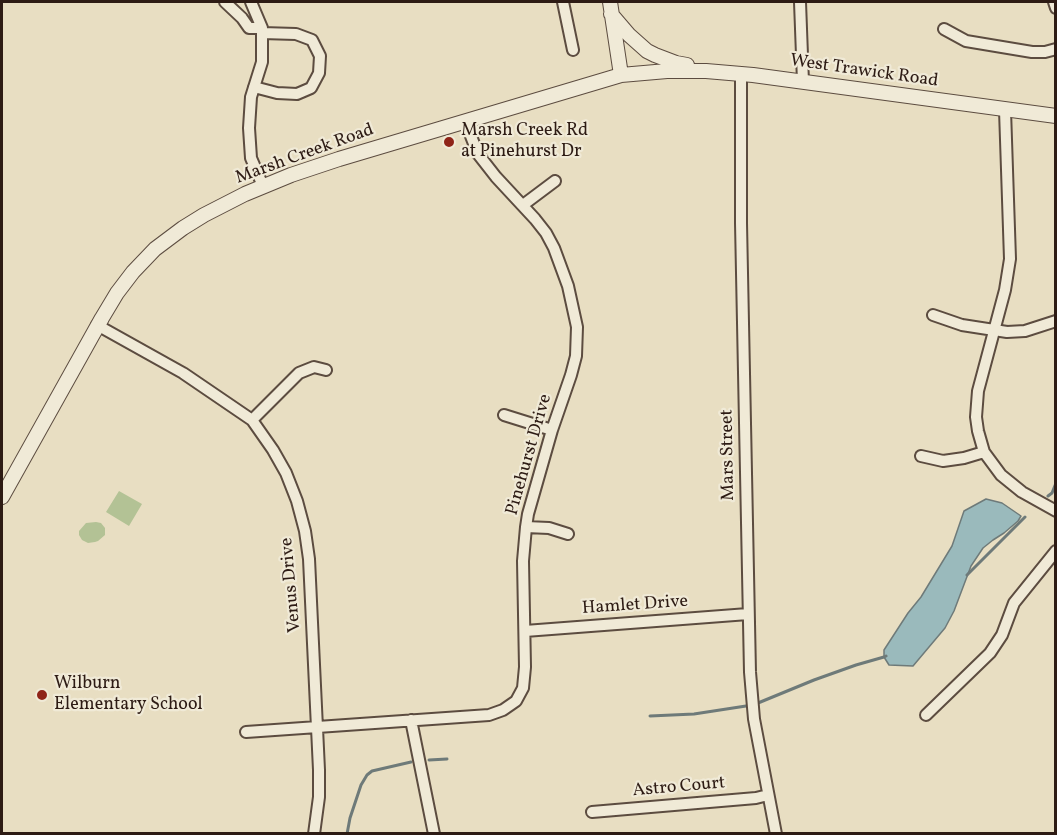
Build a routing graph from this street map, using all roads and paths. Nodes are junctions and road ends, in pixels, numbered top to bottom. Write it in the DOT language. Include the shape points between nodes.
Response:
graph roads {
  1 [pos="225,2"];
  2 [pos="251,2"];
  3 [pos="562,2"];
  4 [pos="801,2"];
  5 [pos="1054,2"];
  6 [pos="611,8"];
  7 [pos="1056,8"];
  8 [pos="944,29"];
  9 [pos="262,31"];
  10 [pos="1056,49"];
  11 [pos="573,50"];
  12 [pos="706,71"];
  13 [pos="741,74"];
  14 [pos="621,75"];
  15 [pos="803,82"];
  16 [pos="254,87"];
  17 [pos="1005,110"];
  18 [pos="1056,116"];
  19 [pos="465,121"];
  20 [pos="555,180"];
  21 [pos="263,186"];
  22 [pos="523,205"];
  23 [pos="933,315"];
  24 [pos="1056,321"];
  25 [pos="97,325"];
  26 [pos="994,330"];
  27 [pos="326,370"];
  28 [pos="504,415"];
  29 [pos="252,420"];
  30 [pos="552,430"];
  31 [pos="984,452"];
  32 [pos="921,456"];
  33 [pos="2,497"];
  34 [pos="1056,510"];
  35 [pos="526,527"];
  36 [pos="568,534"];
  37 [pos="1056,551"];
  38 [pos="748,614"];
  39 [pos="525,631"];
  40 [pos="926,715"];
  41 [pos="411,720"];
  42 [pos="318,727"];
  43 [pos="246,732"];
  44 [pos="768,795"];
  45 [pos="592,812"];
  46 [pos="314,834"];
  47 [pos="434,834"];
  48 [pos="776,834"];
  1 -- 9 [label="street" via="249,28"];
  2 -- 9 [label="street"];
  3 -- 11 [label="street"];
  4 -- 15 [label="street"];
  5 -- 7 [label="street"];
  6 -- 12 [label="street" via="629,35 647,51"];
  6 -- 14 [label="street"];
  8 -- 10 [label="street" via="966,41 1032,52"];
  9 -- 16 [label="street" via="262,62"];
  9 -- 16 [label="street" via="296,34 312,40 320,56 319,73 311,88 297,94"];
  12 -- 13 [label="street, West Trawick Road"];
  12 -- 14 [label="street, West Trawick Road"];
  13 -- 15 [label="street, West Trawick Road"];
  13 -- 38 [label="street, Mars Street"];
  14 -- 19 [label="street, Marsh Creek Road"];
  15 -- 17 [label="street, West Trawick Road"];
  16 -- 21 [label="street" via="250,158"];
  17 -- 18 [label="street, West Trawick Road"];
  17 -- 26 [label="street" via="1010,259"];
  19 -- 21 [label="street, Marsh Creek Road"];
  19 -- 22 [label="street, Pinehurst Drive" via="478,154"];
  20 -- 22 [label="street"];
  21 -- 25 [label="street, Marsh Creek Road" via="204,215 155,249 133,272"];
  22 -- 30 [label="street, Pinehurst Drive" via="554,248 577,327 574,366"];
  23 -- 26 [label="street"];
  24 -- 26 [label="street" via="1025,332"];
  25 -- 29 [label="street, Venus Drive" via="183,373"];
  25 -- 33 [label="street, Marsh Creek Road"];
  26 -- 31 [label="street" via="977,400 976,417"];
  27 -- 29 [label="street" via="314,367 299,373"];
  28 -- 30 [label="street"];
  29 -- 42 [label="street, Venus Drive" via="286,472 305,531"];
  30 -- 35 [label="street, Pinehurst Drive"];
  31 -- 32 [label="street" via="943,461"];
  31 -- 34 [label="street" via="1001,475 1022,492"];
  35 -- 36 [label="street"];
  35 -- 39 [label="street, Pinehurst Drive"];
  37 -- 40 [label="street" via="1014,603 1002,635 990,653"];
  38 -- 39 [label="street, Hamlet Drive"];
  38 -- 44 [label="street, Mars Street" via="754,719"];
  39 -- 41 [label="street, Pinehurst Drive" via="523,688 516,701 489,715"];
  41 -- 42 [label="street, Pinehurst Drive"];
  41 -- 47 [label="street"];
  42 -- 43 [label="street, Pinehurst Drive"];
  42 -- 46 [label="street, Venus Drive" via="319,797"];
  44 -- 45 [label="street, Astro Court"];
  44 -- 48 [label="street, Mars Street"];
}
